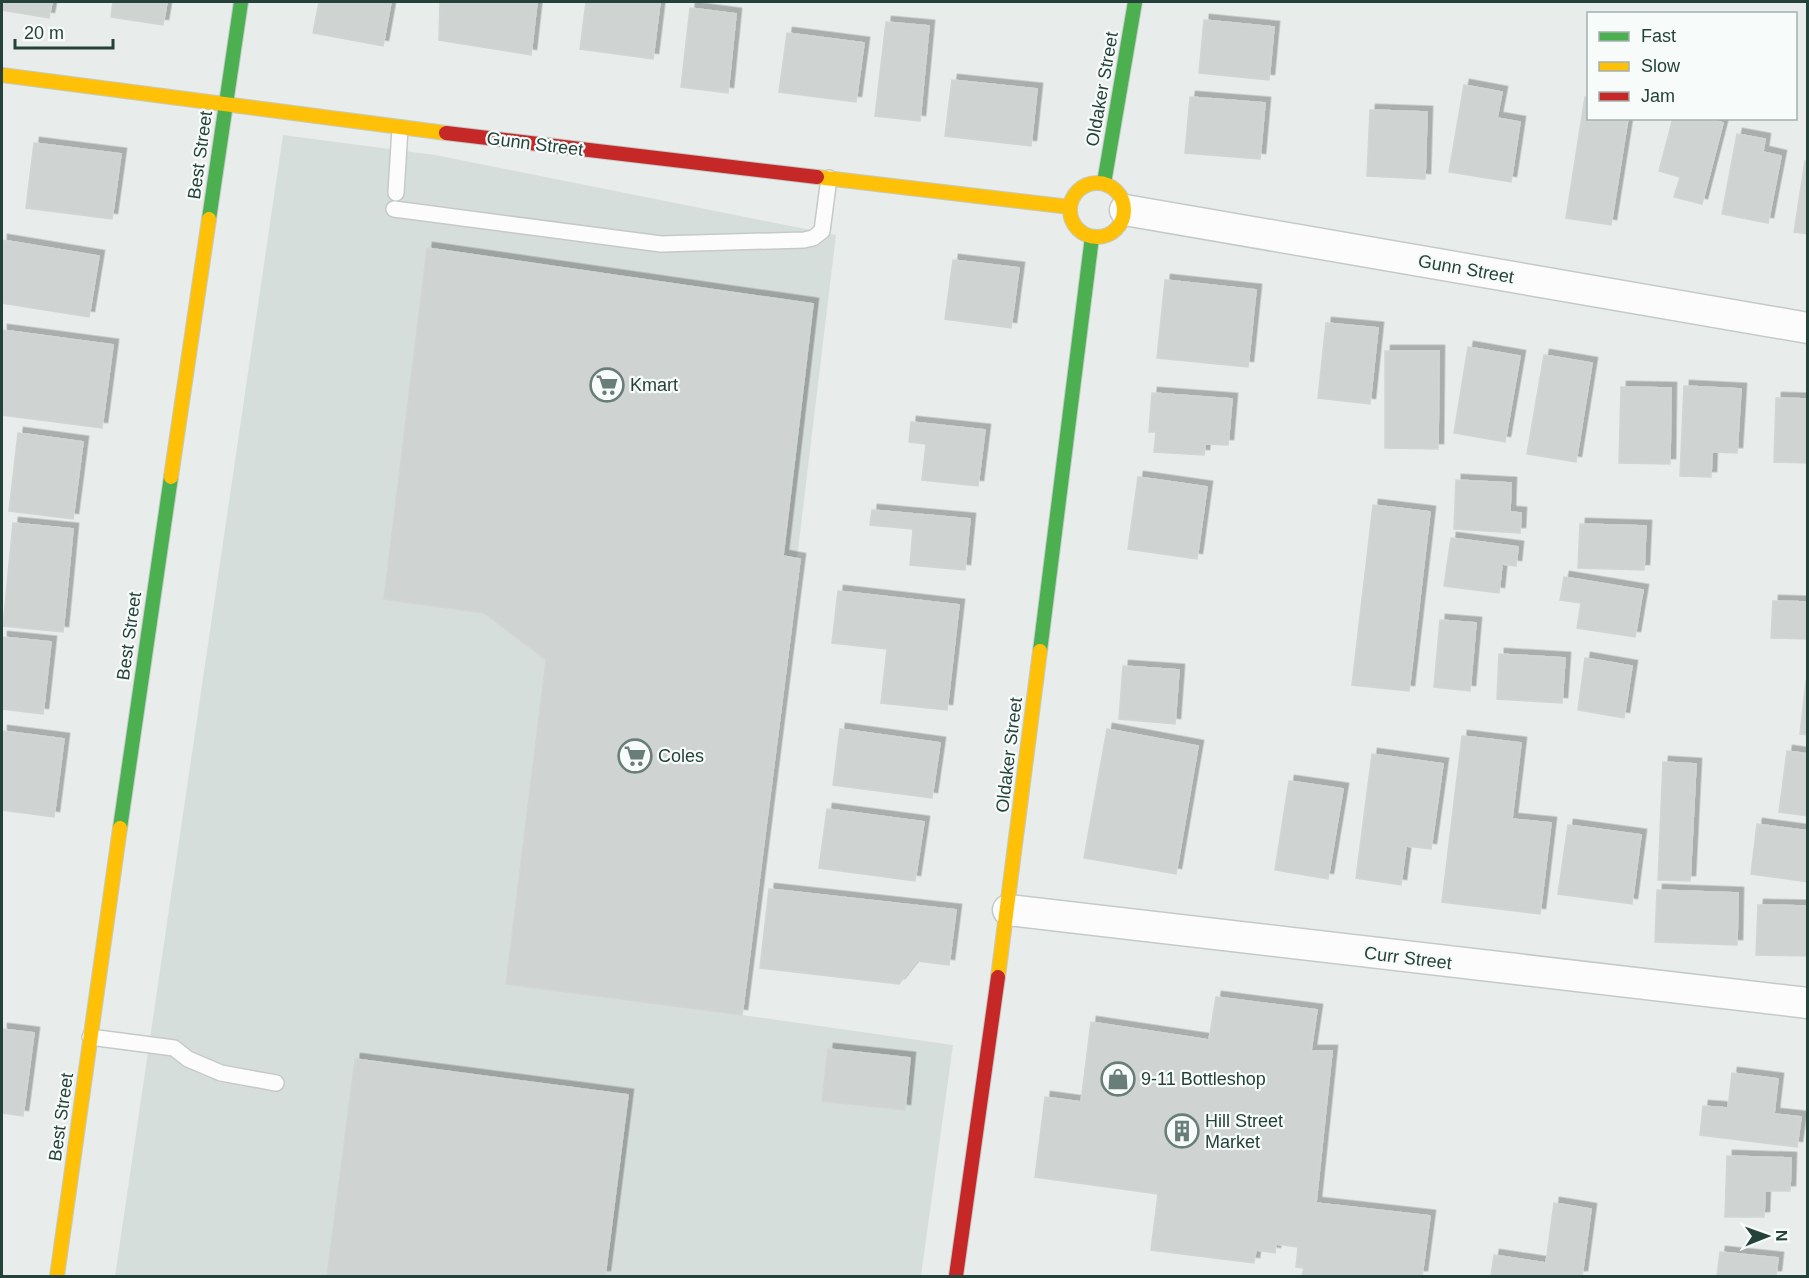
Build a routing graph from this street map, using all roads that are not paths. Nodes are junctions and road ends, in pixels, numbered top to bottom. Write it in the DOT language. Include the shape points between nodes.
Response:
graph roads {
  1 [pos="241,2"];
  2 [pos="1135,2"];
  3 [pos="2,75"];
  4 [pos="226,104"];
  5 [pos="400,128"];
  6 [pos="829,178"];
  7 [pos="1104,183"];
  8 [pos="396,193"];
  9 [pos="1070,207"];
  10 [pos="394,210"];
  11 [pos="1125,210"];
  12 [pos="1092,237"];
  13 [pos="1808,328"];
  14 [pos="1008,910"];
  15 [pos="1808,1003"];
  16 [pos="90,1037"];
  17 [pos="276,1083"];
  18 [pos="57,1276"];
  19 [pos="956,1276"];
  1 -- 4 [label="main road, Best Street"];
  2 -- 7 [label="main road, Oldaker Street"];
  3 -- 4 [label="main road, Gunn Street"];
  4 -- 5 [label="main road, Gunn Street"];
  4 -- 16 [label="main road, Best Street"];
  5 -- 6 [label="main road, Gunn Street"];
  5 -- 8 [label="lane"];
  6 -- 9 [label="main road, Gunn Street"];
  6 -- 10 [label="lane" via="822,231 804,240 661,244"];
  7 -- 9 [label="main road" via="1086,184 1072,197"];
  7 -- 11 [label="main road" via="1119,193"];
  9 -- 12 [label="main road" via="1075,226"];
  11 -- 12 [label="main road" via="1119,228"];
  11 -- 13 [label="street, Gunn Street"];
  12 -- 14 [label="main road, Oldaker Street"];
  14 -- 15 [label="street, Curr Street"];
  14 -- 19 [label="main road, Oldaker Street"];
  16 -- 17 [label="lane" via="174,1048 188,1059 221,1073"];
  16 -- 18 [label="main road, Best Street"];
}
